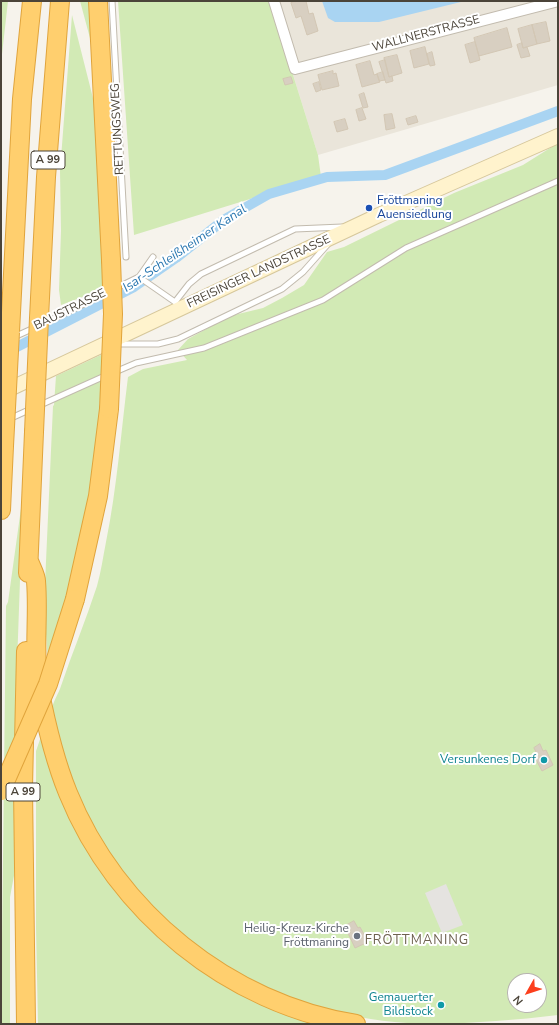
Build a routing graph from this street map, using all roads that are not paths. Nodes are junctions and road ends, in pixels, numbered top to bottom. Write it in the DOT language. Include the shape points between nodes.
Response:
graph roads {
  1 [pos="32,1"];
  2 [pos="60,1"];
  3 [pos="98,1"];
  4 [pos="112,1"];
  5 [pos="274,1"];
  6 [pos="558,1"];
  7 [pos="558,136"];
  8 [pos="558,181"];
  9 [pos="355,227"];
  10 [pos="340,234"];
  11 [pos="13,257"];
  12 [pos="153,257"];
  13 [pos="119,258"];
  14 [pos="140,278"];
  15 [pos="177,306"];
  16 [pos="1,309"];
  17 [pos="6,338"];
  18 [pos="104,345"];
  19 [pos="1,393"];
  20 [pos="1,423"];
  21 [pos="1,510"];
  22 [pos="29,561"];
  23 [pos="1,790"];
  24 [pos="26,1024"];
  25 [pos="356,1024"];
  1 -- 11 [label="highway, A 99" via="22,99"];
  2 -- 22 [label="highway, A 99, bridge" via="46,177"];
  3 -- 13 [label="highway"];
  4 -- 13 [label="lane, RETTUNGSWEG"];
  5 -- 6 [label="street, WALLNERSTRASSE" via="295,69"];
  7 -- 9 [label="main road, FREISINGER LANDSTRASSE"];
  8 -- 20 [label="lane" via="406,248 323,300 204,348 136,363"];
  9 -- 10 [label="main road, FREISINGER LANDSTRASSE"];
  9 -- 15 [label="lane" via="295,229 201,274 189,284"];
  10 -- 15 [label="main road, FREISINGER LANDSTRASSE"];
  10 -- 18 [label="lane" via="303,272 282,289 178,339 158,344"];
  11 -- 16 [label="highway"];
  11 -- 17 [label="highway, A 99"];
  12 -- 14 [label="lane, BAUSTRASSE"];
  13 -- 23 [label="highway, bridge" via="112,322 109,408 98,496 75,599 48,684"];
  14 -- 15 [label="lane"];
  14 -- 17 [label="lane, BAUSTRASSE"];
  15 -- 18 [label="main road, FREISINGER LANDSTRASSE"];
  17 -- 21 [label="highway, A 99, bridge"];
  18 -- 19 [label="main road, FREISINGER LANDSTRASSE"];
  22 -- 24 [label="highway, A 99" via="23,788"];
  22 -- 25 [label="highway" via="36,580 35,634 38,681 52,748 78,817 110,869 160,927 185,949 226,976 288,1006"];
}
